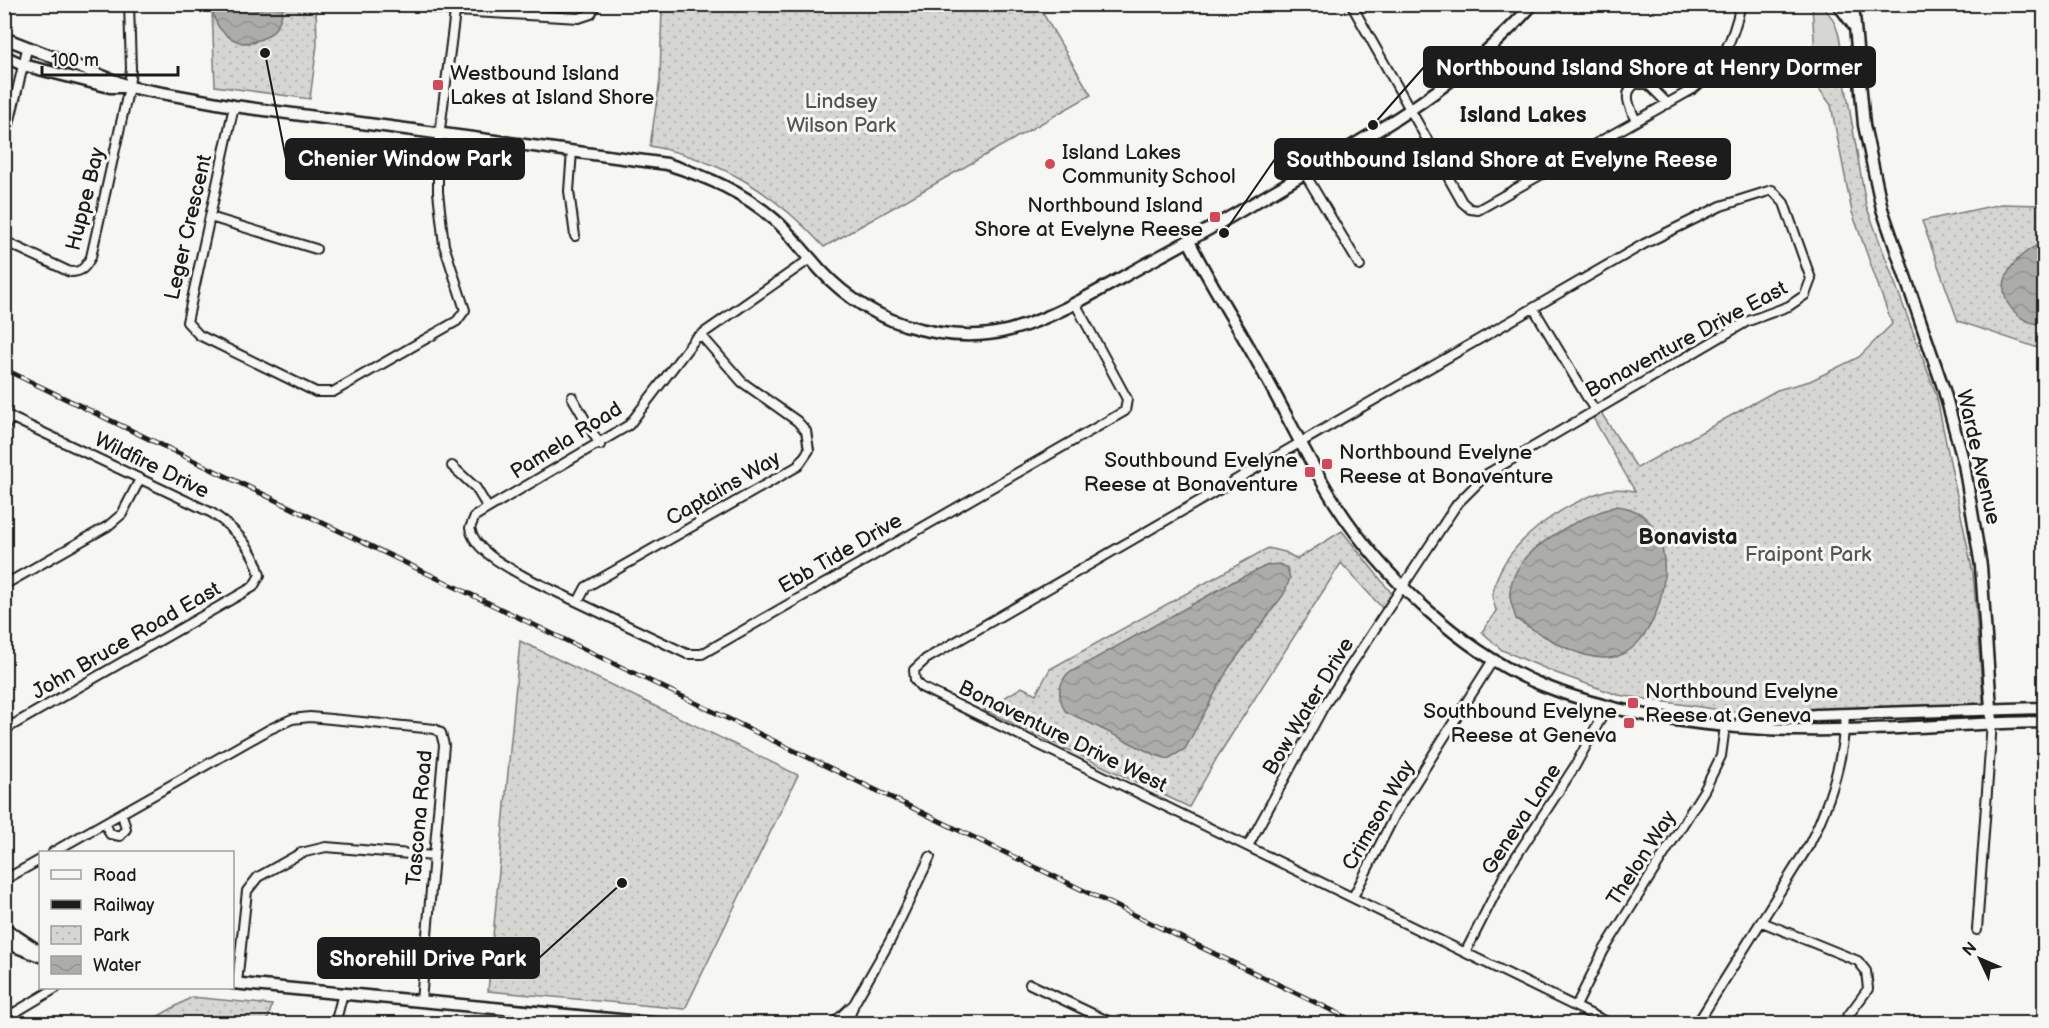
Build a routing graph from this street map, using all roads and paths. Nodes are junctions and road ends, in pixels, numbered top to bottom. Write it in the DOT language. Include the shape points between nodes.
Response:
graph roads {
  1 [pos="129,4"];
  2 [pos="411,4"];
  3 [pos="596,4"];
  4 [pos="1351,4"];
  5 [pos="1533,4"];
  6 [pos="1741,4"];
  7 [pos="1838,4"];
  8 [pos="1853,4"];
  9 [pos="456,8"];
  10 [pos="1854,27"];
  11 [pos="4,38"];
  12 [pos="27,49"];
  13 [pos="4,56"];
  14 [pos="23,64"];
  15 [pos="129,87"];
  16 [pos="1668,104"];
  17 [pos="234,106"];
  18 [pos="1412,111"];
  19 [pos="1636,121"];
  20 [pos="439,134"];
  21 [pos="4,145"];
  22 [pos="572,151"];
  23 [pos="1305,174"];
  24 [pos="210,218"];
  25 [pos="575,236"];
  26 [pos="4,241"];
  27 [pos="1189,241"];
  28 [pos="316,249"];
  29 [pos="810,259"];
  30 [pos="1360,266"];
  31 [pos="1075,303"];
  32 [pos="1534,309"];
  33 [pos="701,335"];
  34 [pos="572,397"];
  35 [pos="1594,409"];
  36 [pos="8,415"];
  37 [pos="4,429"];
  38 [pos="1301,443"];
  39 [pos="600,445"];
  40 [pos="452,466"];
  41 [pos="140,479"];
  42 [pos="488,508"];
  43 [pos="470,528"];
  44 [pos="260,575"];
  45 [pos="4,585"];
  46 [pos="1404,586"];
  47 [pos="578,602"];
  48 [pos="1493,660"];
  49 [pos="1608,707"];
  50 [pos="2044,708"];
  51 [pos="1991,711"];
  52 [pos="1845,714"];
  53 [pos="1992,722"];
  54 [pos="2044,722"];
  55 [pos="1725,726"];
  56 [pos="1844,729"];
  57 [pos="4,730"];
  58 [pos="122,814"];
  59 [pos="105,824"];
  60 [pos="1248,846"];
  61 [pos="55,851"];
  62 [pos="434,856"];
  63 [pos="930,857"];
  64 [pos="39,861"];
  65 [pos="4,880"];
  66 [pos="1353,897"];
  67 [pos="1762,922"];
  68 [pos="4,928"];
  69 [pos="1977,930"];
  70 [pos="4,942"];
  71 [pos="1466,951"];
  72 [pos="39,953"];
  73 [pos="39,954"];
  74 [pos="235,983"];
  75 [pos="1030,984"];
  76 [pos="53,989"];
  77 [pos="343,993"];
  78 [pos="421,1001"];
  79 [pos="854,1004"];
  80 [pos="1576,1006"];
  81 [pos="1093,1014"];
  82 [pos="557,1018"];
  83 [pos="4,1019"];
  84 [pos="335,1023"];
  85 [pos="662,1023"];
  86 [pos="833,1023"];
  87 [pos="847,1023"];
  88 [pos="1091,1023"];
  89 [pos="1114,1023"];
  90 [pos="1611,1023"];
  91 [pos="1697,1023"];
  92 [pos="1842,1023"];
  1 -- 15 [label="street"];
  2 -- 9 [label="street"];
  3 -- 9 [label="street" via="591,14 579,18"];
  4 -- 18 [label="street"];
  5 -- 18 [label="street" via="1490,50"];
  6 -- 16 [label="street" via="1730,45 1721,59 1702,81"];
  7 -- 10 [label="street"];
  8 -- 10 [label="street, Warde Avenue"];
  9 -- 20 [label="street"];
  10 -- 51 [label="street, Warde Avenue" via="1864,125 1882,209 1944,390 1964,464 1982,566"];
  11 -- 12 [label="street"];
  12 -- 14 [label="street"];
  12 -- 15 [label="street"];
  13 -- 14 [label="street"];
  14 -- 15 [label="street" via="87,83"];
  14 -- 21 [label="street"];
  15 -- 17 [label="street"];
  15 -- 26 [label="street, Huppe Bay" via="86,267 70,272"];
  16 -- 19 [label="street"];
  16 -- 19 [label="street" via="1648,84 1635,84 1627,99"];
  17 -- 20 [label="street"];
  17 -- 24 [label="street, Leger Crescent"];
  18 -- 19 [label="street" via="1462,202 1478,210"];
  18 -- 23 [label="street"];
  20 -- 22 [label="street"];
  20 -- 24 [label="street, Leger Crescent" via="441,227 449,264 465,305 463,316 333,392 316,392 189,327 187,314"];
  22 -- 25 [label="street" via="569,191"];
  22 -- 29 [label="street" via="667,165 725,185 774,219"];
  23 -- 27 [label="street"];
  23 -- 30 [label="street"];
  24 -- 28 [label="street"];
  27 -- 31 [label="street"];
  27 -- 38 [label="street"];
  29 -- 31 [label="street" via="856,302 902,324 934,333 968,335 1008,330"];
  29 -- 33 [label="street, Pamela Road"];
  31 -- 47 [label="street, Ebb Tide Drive" via="1127,399 1125,411 1116,417 702,654 687,654"];
  32 -- 35 [label="street"];
  32 -- 35 [label="street, Bonaventure Drive East" via="1644,244 1720,206 1772,190 1784,203 1811,279 1805,294 1789,306 1746,322"];
  32 -- 38 [label="street, Bonaventure Drive East"];
  33 -- 39 [label="street, Pamela Road" via="689,345 629,425"];
  33 -- 47 [label="street, Captains Way" via="742,382 801,426 809,438 806,457 798,466 586,587"];
  34 -- 39 [label="street"];
  35 -- 46 [label="street, Bonaventure Drive East" via="1487,474 1457,504"];
  36 -- 37 [label="street"];
  36 -- 41 [label="street, Wildfire Drive"];
  38 -- 46 [label="street" via="1336,504"];
  38 -- 60 [label="street, Bonaventure Drive West" via="926,659 914,670 915,681 921,687"];
  39 -- 42 [label="street, Pamela Road"];
  40 -- 42 [label="street" via="476,488"];
  41 -- 44 [label="street, Wildfire Drive" via="230,525 243,540"];
  41 -- 45 [label="street" via="122,514 108,526"];
  42 -- 43 [label="street, Pamela Road" via="476,516"];
  43 -- 47 [label="street, Ebb Tide Drive" via="477,543 502,563"];
  44 -- 57 [label="street, John Bruce Road East" via="253,587"];
  46 -- 48 [label="street" via="1446,625"];
  46 -- 60 [label="street, Bow Water Drive" via="1324,706"];
  48 -- 49 [label="street" via="1541,684"];
  48 -- 66 [label="street, Crimson Way" via="1395,815"];
  49 -- 55 [label="street" via="1662,719"];
  49 -- 71 [label="street, Geneva Lane" via="1506,872"];
  50 -- 51 [label="street"];
  51 -- 52 [label="street"];
  51 -- 53 [label="street, Warde Avenue"];
  52 -- 55 [label="street" via="1764,718"];
  52 -- 56 [label="street"];
  53 -- 54 [label="street"];
  53 -- 56 [label="street"];
  53 -- 69 [label="street, Warde Avenue"];
  55 -- 56 [label="street"];
  55 -- 80 [label="street, Thelon Way" via="1720,756 1705,789 1605,950"];
  56 -- 67 [label="street" via="1839,769 1822,819"];
  58 -- 59 [label="street, Tascona Road"];
  58 -- 59 [label="street" via="126,829 120,836 110,834"];
  58 -- 62 [label="street, Tascona Road" via="292,719 310,717 425,727 435,729 444,738"];
  59 -- 61 [label="street, Tascona Road"];
  60 -- 66 [label="street, Bonaventure Drive West"];
  62 -- 74 [label="street" via="326,847 301,853 258,878 247,891"];
  62 -- 78 [label="street, Tascona Road"];
  63 -- 79 [label="street" via="890,941"];
  64 -- 65 [label="street"];
  66 -- 71 [label="street, Bonaventure Drive West"];
  67 -- 91 [label="street"];
  67 -- 92 [label="street" via="1858,961 1866,970 1868,989"];
  68 -- 72 [label="street"];
  70 -- 73 [label="street"];
  71 -- 80 [label="street, Bonaventure Drive West"];
  74 -- 77 [label="street"];
  75 -- 81 [label="street"];
  76 -- 83 [label="street"];
  77 -- 78 [label="street"];
  77 -- 84 [label="street"];
  78 -- 82 [label="street"];
  79 -- 86 [label="street"];
  79 -- 87 [label="street"];
  80 -- 90 [label="street, Bonaventure Drive West"];
  81 -- 88 [label="street"];
  81 -- 89 [label="street"];
  82 -- 85 [label="street"];
}
